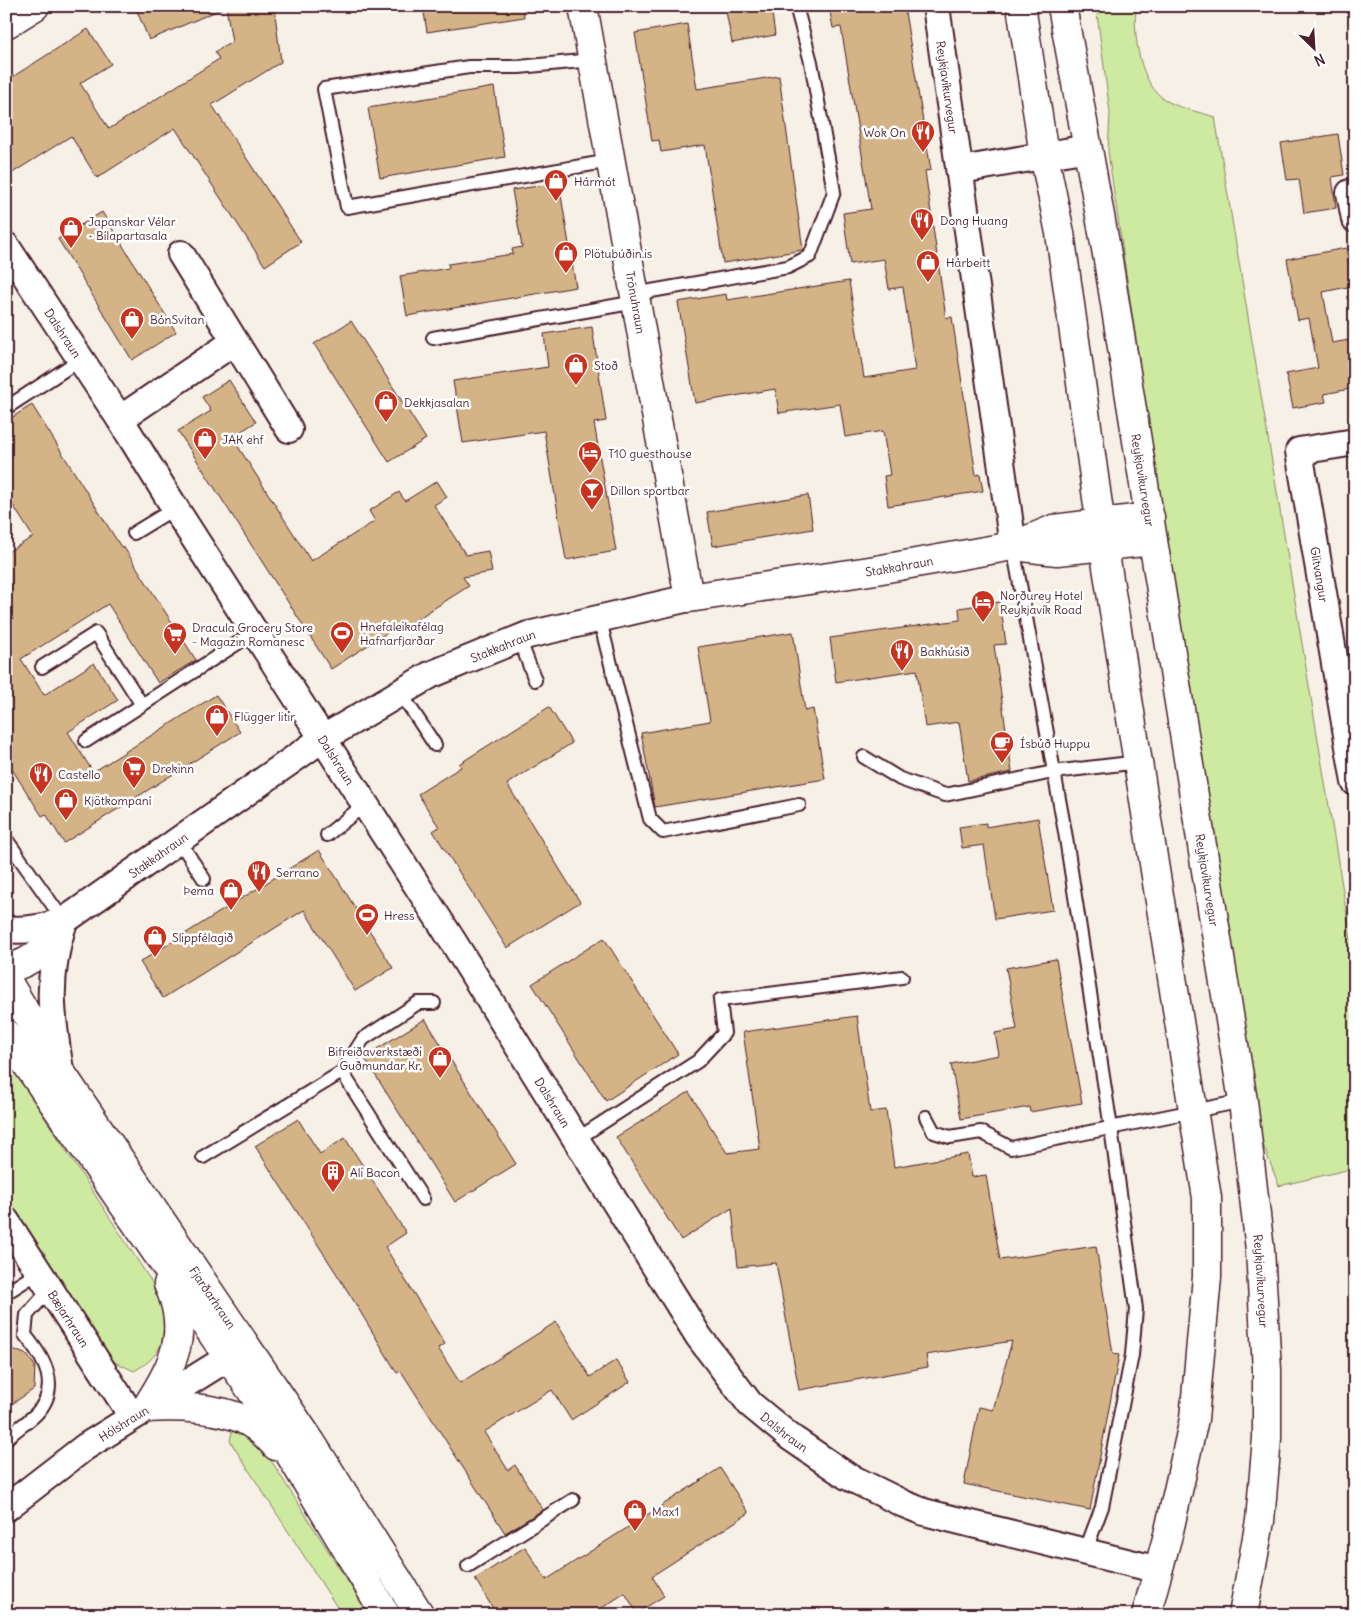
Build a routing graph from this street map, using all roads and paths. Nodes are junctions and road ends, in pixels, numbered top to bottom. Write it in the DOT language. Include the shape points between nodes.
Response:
graph roads {
  1 [pos="35,6"];
  2 [pos="583,6"];
  3 [pos="796,6"];
  4 [pos="936,6"];
  5 [pos="1021,6"];
  6 [pos="1062,6"];
  7 [pos="6,24"];
  8 [pos="592,60"];
  9 [pos="1088,148"];
  10 [pos="1044,156"];
  11 [pos="610,160"];
  12 [pos="961,170"];
  13 [pos="1350,193"];
  14 [pos="1355,219"];
  15 [pos="6,246"];
  16 [pos="181,254"];
  17 [pos="635,298"];
  18 [pos="433,338"];
  19 [pos="234,342"];
  20 [pos="81,359"];
  21 [pos="6,408"];
  22 [pos="120,419"];
  23 [pos="288,428"];
  24 [pos="1355,442"];
  25 [pos="175,508"];
  26 [pos="1100,521"];
  27 [pos="1151,529"];
  28 [pos="134,533"];
  29 [pos="1013,546"];
  30 [pos="1104,548"];
  31 [pos="689,598"];
  32 [pos="600,617"];
  33 [pos="254,632"];
  34 [pos="519,638"];
  35 [pos="42,667"];
  36 [pos="535,680"];
  37 [pos="400,692"];
  38 [pos="1348,698"];
  39 [pos="142,705"];
  40 [pos="322,739"];
  41 [pos="86,741"];
  42 [pos="435,745"];
  43 [pos="864,757"];
  44 [pos="1138,762"];
  45 [pos="1053,772"];
  46 [pos="1355,782"];
  47 [pos="364,805"];
  48 [pos="799,805"];
  49 [pos="327,835"];
  50 [pos="6,839"];
  51 [pos="178,839"];
  52 [pos="204,879"];
  53 [pos="64,921"];
  54 [pos="6,929"];
  55 [pos="6,969"];
  56 [pos="902,977"];
  57 [pos="6,979"];
  58 [pos="434,1003"];
  59 [pos="6,1034"];
  60 [pos="60,1071"];
  61 [pos="342,1072"];
  62 [pos="1243,1101"];
  63 [pos="1194,1111"];
  64 [pos="926,1117"];
  65 [pos="1111,1128"];
  66 [pos="577,1139"];
  67 [pos="203,1157"];
  68 [pos="423,1199"];
  69 [pos="6,1221"];
  70 [pos="143,1231"];
  71 [pos="45,1280"];
  72 [pos="6,1293"];
  73 [pos="236,1350"];
  74 [pos="139,1412"];
  75 [pos="6,1439"];
  76 [pos="300,1471"];
  77 [pos="573,1500"];
  78 [pos="6,1508"];
  79 [pos="1085,1552"];
  80 [pos="468,1566"];
  81 [pos="1159,1570"];
  82 [pos="386,1615"];
  83 [pos="420,1615"];
  84 [pos="1146,1615"];
  85 [pos="1243,1615"];
  1 -- 7 [label="main road"];
  2 -- 8 [label="main road, Trönuhraun"];
  3 -- 17 [label="lane" via="811,62 834,192 810,256 788,267"];
  4 -- 12 [label="street, Reykjavíkurvegur"];
  5 -- 10 [label="main road"];
  6 -- 9 [label="main road, Reykjavíkurvegur"];
  8 -- 11 [label="main road, Trönuhraun"];
  8 -- 11 [label="lane" via="519,67 469,67 324,89 347,207"];
  9 -- 10 [label="street"];
  9 -- 27 [label="main road, Reykjavíkurvegur"];
  10 -- 12 [label="street"];
  10 -- 26 [label="main road" via="1060,233"];
  11 -- 17 [label="main road, Trönuhraun"];
  12 -- 29 [label="street, Reykjavíkurvegur"];
  13 -- 14 [label="street"];
  15 -- 20 [label="street, Dalshraun"];
  16 -- 19 [label="street"];
  17 -- 18 [label="lane"];
  17 -- 31 [label="main road, Trönuhraun"];
  19 -- 22 [label="street"];
  19 -- 23 [label="street"];
  20 -- 21 [label="lane"];
  20 -- 22 [label="street, Dalshraun"];
  22 -- 25 [label="street, Dalshraun"];
  24 -- 38 [label="street, Glitvangur" via="1299,451"];
  25 -- 28 [label="lane"];
  25 -- 33 [label="street, Dalshraun"];
  26 -- 27 [label="main road, Stakkahraun"];
  26 -- 29 [label="main road, Stakkahraun" via="1054,529"];
  26 -- 30 [label="main road"];
  27 -- 30 [label="main road, Stakkahraun"];
  27 -- 62 [label="main road, Reykjavíkurvegur"];
  29 -- 30 [label="main road, Stakkahraun" via="1058,551"];
  29 -- 31 [label="main road, Stakkahraun"];
  29 -- 45 [label="lane"];
  30 -- 44 [label="main road"];
  31 -- 32 [label="street, Stakkahraun"];
  32 -- 34 [label="street, Stakkahraun"];
  32 -- 48 [label="lane" via="650,819 663,832"];
  33 -- 39 [label="lane"];
  33 -- 40 [label="street, Dalshraun"];
  34 -- 36 [label="lane"];
  34 -- 37 [label="street, Stakkahraun" via="430,675"];
  35 -- 39 [label="lane" via="96,633"];
  37 -- 40 [label="street, Stakkahraun"];
  37 -- 42 [label="lane"];
  38 -- 46 [label="street, Glitvangur"];
  39 -- 41 [label="lane"];
  40 -- 47 [label="street, Dalshraun"];
  40 -- 51 [label="street, Stakkahraun"];
  43 -- 45 [label="lane" via="900,779 945,795"];
  44 -- 45 [label="lane"];
  44 -- 63 [label="main road"];
  45 -- 65 [label="lane"];
  47 -- 49 [label="lane"];
  47 -- 66 [label="street, Dalshraun"];
  50 -- 53 [label="lane"];
  51 -- 52 [label="lane"];
  51 -- 53 [label="street, Stakkahraun"];
  53 -- 54 [label="street, Stakkahraun" via="22,931"];
  53 -- 55 [label="main road" via="47,948 34,958"];
  53 -- 60 [label="street" via="52,972 50,999"];
  56 -- 66 [label="lane" via="720,1000 724,1033 698,1061"];
  57 -- 60 [label="main road, Fjarðarhraun"];
  58 -- 61 [label="lane" via="418,1003 363,1039"];
  59 -- 70 [label="main road, Fjarðarhraun"];
  60 -- 73 [label="main road, Fjarðarhraun"];
  61 -- 67 [label="lane"];
  61 -- 68 [label="lane"];
  62 -- 63 [label="lane"];
  62 -- 85 [label="main road, Reykjavíkurvegur" via="1260,1250 1268,1370 1267,1438 1260,1521"];
  63 -- 65 [label="lane"];
  63 -- 81 [label="main road" via="1207,1198 1207,1277 1194,1418"];
  64 -- 65 [label="lane" via="934,1132 950,1137 981,1132 1011,1148"];
  65 -- 79 [label="lane" via="1136,1309 1132,1355 1102,1507"];
  66 -- 79 [label="street, Dalshraun" via="699,1337 750,1404 790,1437 847,1476 917,1509"];
  69 -- 71 [label="street, Bæjarhraun"];
  70 -- 73 [label="main road, Fjarðarhraun"];
  70 -- 74 [label="main road" via="174,1297 180,1319 178,1340 166,1376"];
  71 -- 72 [label="lane"];
  71 -- 74 [label="street, Bæjarhraun"];
  71 -- 75 [label="lane" via="27,1315 25,1335 47,1368 48,1392 36,1414"];
  73 -- 74 [label="street, Hólshraun"];
  73 -- 76 [label="main road, Fjarðarhraun" via="255,1396"];
  73 -- 83 [label="main road, Fjarðarhraun" via="311,1442"];
  74 -- 76 [label="main road" via="172,1406 220,1412 248,1421"];
  74 -- 78 [label="street, Hólshraun" via="85,1447"];
  76 -- 82 [label="main road, Fjarðarhraun"];
  77 -- 80 [label="lane"];
  79 -- 81 [label="street, Dalshraun"];
  81 -- 84 [label="main road"];
}
